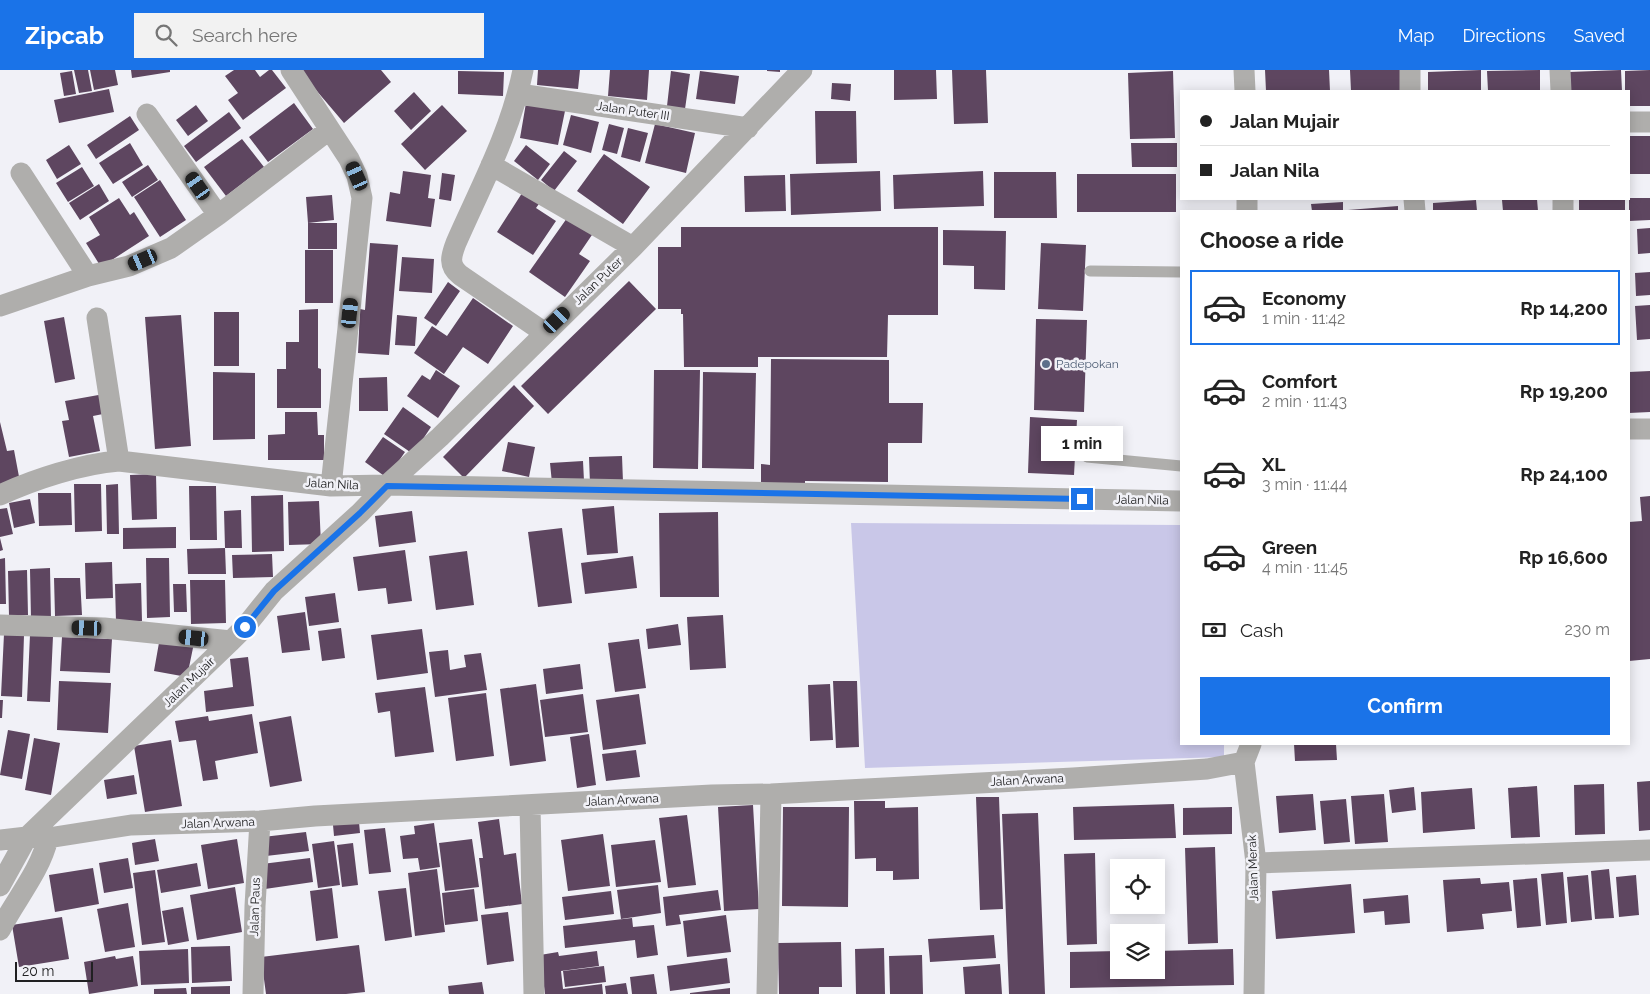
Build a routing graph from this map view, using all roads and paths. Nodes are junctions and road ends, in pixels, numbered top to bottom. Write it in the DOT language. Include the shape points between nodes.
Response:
graph roads {
  1 [pos="291,70"];
  2 [pos="523,70"];
  3 [pos="802,70"];
  4 [pos="1244,70"];
  5 [pos="1410,70"];
  6 [pos="1560,70"];
  7 [pos="1245,90"];
  8 [pos="1410,90"];
  9 [pos="1561,90"];
  10 [pos="519,94"];
  11 [pos="147,114"];
  12 [pos="1630,122"];
  13 [pos="1650,122"];
  14 [pos="748,128"];
  15 [pos="329,130"];
  16 [pos="491,165"];
  17 [pos="21,173"];
  18 [pos="218,216"];
  19 [pos="633,247"];
  20 [pos="1090,271"];
  21 [pos="1180,272"];
  22 [pos="88,276"];
  23 [pos="0,306"];
  24 [pos="97,318"];
  25 [pos="545,333"];
  26 [pos="1630,429"];
  27 [pos="1650,430"];
  28 [pos="1087,457"];
  29 [pos="119,461"];
  30 [pos="1180,466"];
  31 [pos="331,486"];
  32 [pos="387,486"];
  33 [pos="0,495"];
  34 [pos="1180,501"];
  35 [pos="0,625"];
  36 [pos="230,642"];
  37 [pos="1248,753"];
  38 [pos="771,794"];
  39 [pos="530,806"];
  40 [pos="260,821"];
  41 [pos="37,838"];
  42 [pos="0,840"];
  43 [pos="1650,850"];
  44 [pos="1256,863"];
  45 [pos="0,886"];
  46 [pos="0,930"];
  47 [pos="253,994"];
  48 [pos="534,994"];
  49 [pos="767,994"];
  50 [pos="1254,994"];
  1 -- 15 [label="street"];
  2 -- 10 [label="street"];
  3 -- 14 [label="street, Jalan Puter"];
  4 -- 7 [label="street"];
  5 -- 8 [label="street"];
  6 -- 9 [label="street"];
  10 -- 14 [label="street, Jalan Puter III"];
  10 -- 16 [label="street"];
  11 -- 18 [label="street"];
  12 -- 13 [label="street"];
  14 -- 19 [label="street, Jalan Puter"];
  15 -- 18 [label="street"];
  15 -- 31 [label="street" via="349,159 362,198"];
  16 -- 19 [label="street"];
  16 -- 25 [label="street" via="456,243 451,264 460,275"];
  17 -- 22 [label="street"];
  18 -- 22 [label="street" via="171,248 129,266"];
  19 -- 25 [label="street, Jalan Puter"];
  20 -- 21 [label="lane"];
  22 -- 23 [label="street"];
  24 -- 29 [label="street"];
  25 -- 32 [label="street, Jalan Puter"];
  26 -- 27 [label="street"];
  28 -- 30 [label="lane"];
  29 -- 31 [label="street, Jalan Nila"];
  29 -- 33 [label="street, Jalan Nila" via="102,462 27,483"];
  31 -- 32 [label="street, Jalan Nila"];
  32 -- 34 [label="street, Jalan Nila"];
  32 -- 36 [label="street, Jalan Mujair" via="274,591"];
  35 -- 36 [label="street" via="104,628"];
  36 -- 41 [label="street, Jalan Mujair"];
  37 -- 38 [label="street, Jalan Arwana" via="1207,769"];
  37 -- 44 [label="street, Jalan Merak"];
  38 -- 39 [label="street, Jalan Arwana"];
  38 -- 49 [label="street"];
  39 -- 40 [label="street, Jalan Arwana"];
  39 -- 48 [label="street"];
  40 -- 41 [label="street, Jalan Arwana" via="131,825"];
  40 -- 47 [label="street, Jalan Paus"];
  41 -- 42 [label="street, Jalan Arwana"];
  41 -- 45 [label="street, Jalan Mujair"];
  41 -- 46 [label="street" via="45,851"];
  43 -- 44 [label="street"];
  44 -- 50 [label="street, Jalan Merak"];
}
